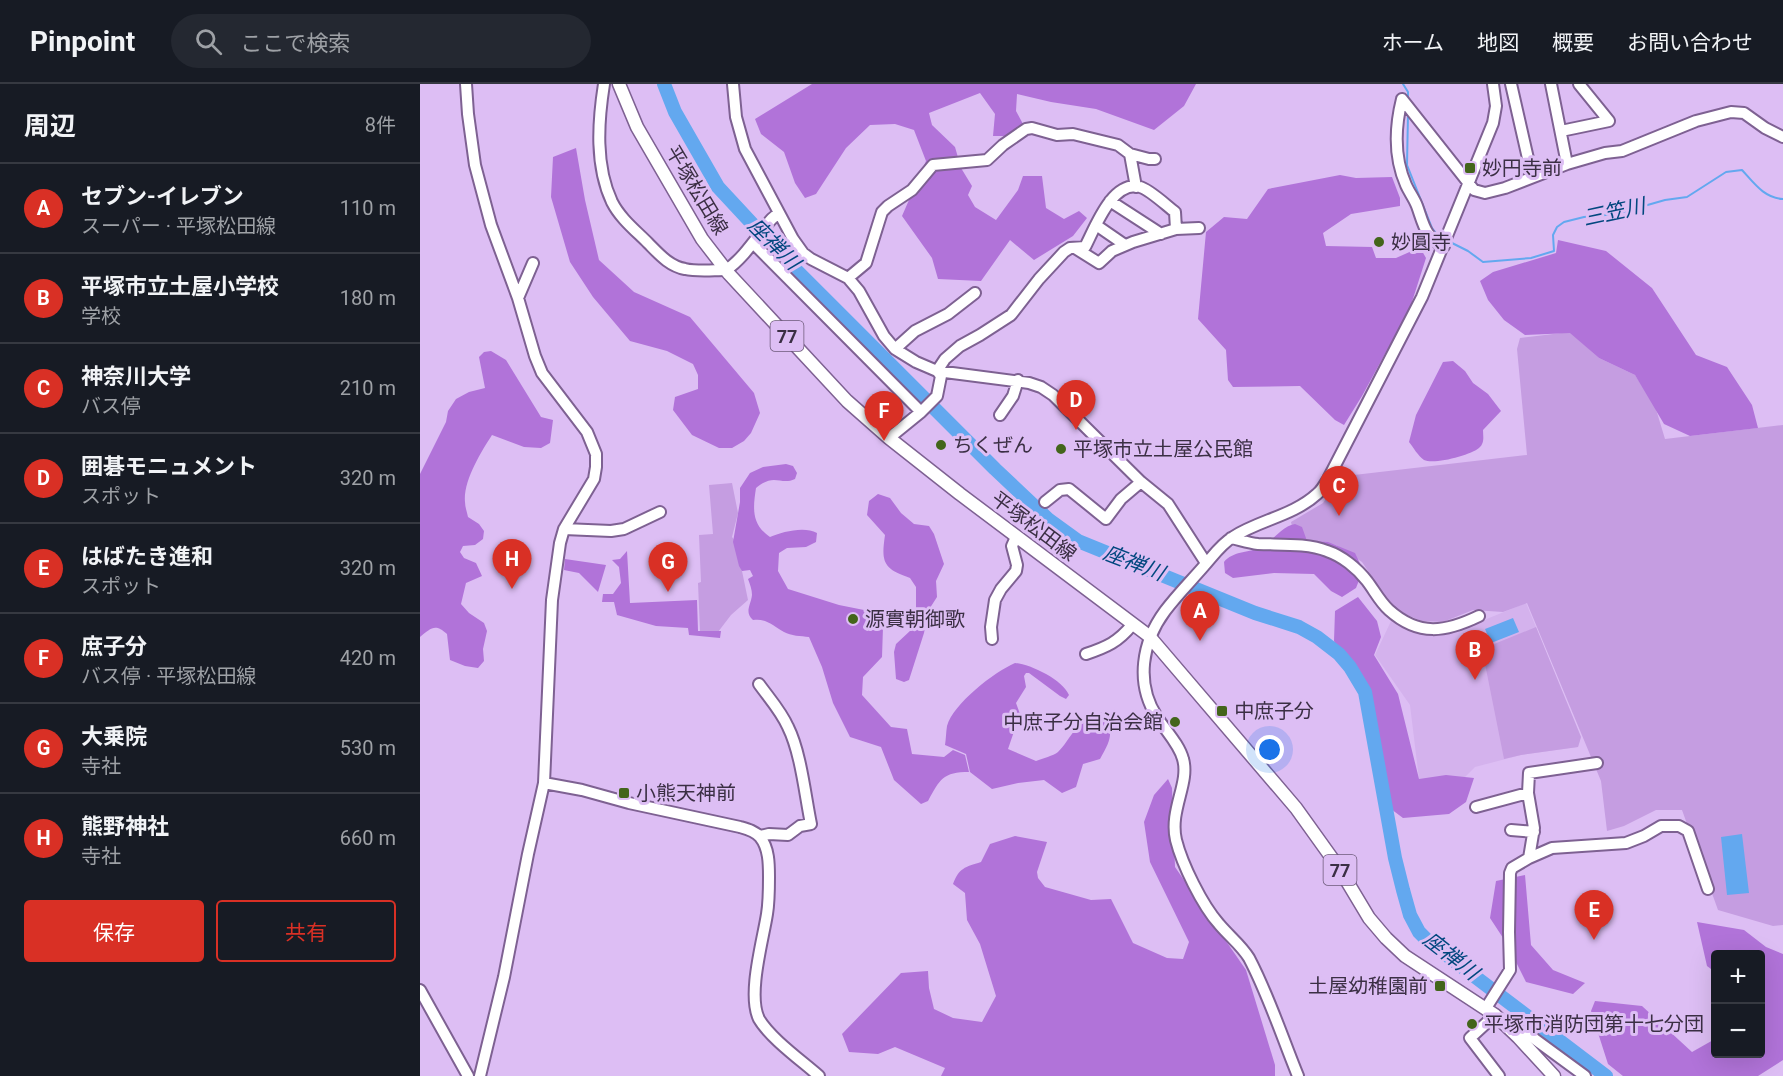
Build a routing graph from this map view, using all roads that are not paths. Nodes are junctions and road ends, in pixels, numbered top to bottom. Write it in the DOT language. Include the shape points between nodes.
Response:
graph roads {
  1 [pos="466,84"];
  2 [pos="604,84"];
  3 [pos="619,84"];
  4 [pos="733,84"];
  5 [pos="1493,84"];
  6 [pos="1511,84"];
  7 [pos="1551,84"];
  8 [pos="1579,84"];
  9 [pos="1561,131"];
  10 [pos="1783,136"];
  11 [pos="1130,154"];
  12 [pos="1155,159"];
  13 [pos="1567,164"];
  14 [pos="1532,176"];
  15 [pos="1469,183"];
  16 [pos="1136,187"];
  17 [pos="1110,201"];
  18 [pos="779,214"];
  19 [pos="1096,225"];
  20 [pos="1199,228"];
  21 [pos="1176,229"];
  22 [pos="1161,234"];
  23 [pos="1446,241"];
  24 [pos="753,242"];
  25 [pos="1125,245"];
  26 [pos="1075,248"];
  27 [pos="533,263"];
  28 [pos="726,270"];
  29 [pos="848,278"];
  30 [pos="975,294"];
  31 [pos="518,298"];
  32 [pos="895,350"];
  33 [pos="937,370"];
  34 [pos="1018,380"];
  35 [pos="922,411"];
  36 [pos="1000,415"];
  37 [pos="890,438"];
  38 [pos="1141,482"];
  39 [pos="1045,502"];
  40 [pos="660,512"];
  41 [pos="564,529"];
  42 [pos="1016,537"];
  43 [pos="1231,538"];
  44 [pos="1206,563"];
  45 [pos="1479,616"];
  46 [pos="1132,625"];
  47 [pos="1149,636"];
  48 [pos="992,639"];
  49 [pos="1086,654"];
  50 [pos="759,684"];
  51 [pos="1596,764"];
  52 [pos="544,783"];
  53 [pos="1528,793"];
  54 [pos="1476,807"];
  55 [pos="1511,830"];
  56 [pos="1534,832"];
  57 [pos="760,836"];
  58 [pos="1528,858"];
  59 [pos="1708,889"];
  60 [pos="420,990"];
  61 [pos="1491,1012"];
  62 [pos="1518,1036"];
  63 [pos="468,1076"];
  64 [pos="480,1076"];
  65 [pos="819,1076"];
  66 [pos="1298,1076"];
  67 [pos="1498,1076"];
  68 [pos="1553,1076"];
  69 [pos="1585,1076"];
  1 -- 31 [label="street" via="475,165 491,225"];
  2 -- 28 [label="street" via="599,115 600,154 612,202 666,260 683,269"];
  3 -- 28 [label="main road, 平塚松田線 / 77" via="637,127 702,238"];
  4 -- 18 [label="street" via="736,117 745,149"];
  5 -- 15 [label="street" via="1493,123"];
  6 -- 14 [label="street"];
  7 -- 9 [label="street"];
  8 -- 9 [label="street" via="1609,121"];
  9 -- 13 [label="street"];
  10 -- 13 [label="street" via="1744,113 1731,112 1688,124 1622,151"];
  11 -- 12 [label="street"];
  11 -- 16 [label="street"];
  11 -- 29 [label="street" via="1118,145 1032,128 1002,145 987,160 933,165 912,190 882,212 866,263"];
  13 -- 14 [label="street"];
  14 -- 15 [label="street" via="1485,193 1474,190"];
  15 -- 23 [label="street"];
  15 -- 23 [label="street" via="1402,99 1398,114 1399,169 1429,237 1438,244"];
  16 -- 17 [label="street" via="1118,192"];
  16 -- 21 [label="street" via="1175,212"];
  17 -- 19 [label="street"];
  17 -- 22 [label="street"];
  18 -- 24 [label="street"];
  18 -- 29 [label="street" via="803,253"];
  19 -- 25 [label="street"];
  19 -- 26 [label="street" via="1085,247"];
  20 -- 21 [label="street"];
  21 -- 22 [label="street"];
  22 -- 25 [label="street"];
  23 -- 43 [label="street" via="1365,410 1318,493 1295,510"];
  24 -- 28 [label="street"];
  24 -- 35 [label="street"];
  25 -- 26 [label="street" via="1112,250 1099,263"];
  26 -- 33 [label="street" via="1064,252 1011,315 960,346"];
  27 -- 31 [label="street"];
  28 -- 37 [label="main road, 平塚松田線 / 77" via="847,401"];
  29 -- 32 [label="street"];
  30 -- 32 [label="street" via="915,331"];
  31 -- 41 [label="street" via="542,374 586,432 596,454 594,479"];
  32 -- 33 [label="street"];
  33 -- 34 [label="street"];
  33 -- 35 [label="street" via="941,376 938,393"];
  34 -- 36 [label="street"];
  34 -- 38 [label="street" via="1053,395"];
  35 -- 37 [label="street"];
  37 -- 42 [label="main road, 平塚松田線 / 77"];
  38 -- 39 [label="street" via="1106,519 1069,489 1060,490"];
  38 -- 44 [label="street" via="1168,504"];
  40 -- 41 [label="street" via="624,530"];
  41 -- 52 [label="street" via="552,600"];
  42 -- 46 [label="main road, 平塚松田線 / 77"];
  42 -- 48 [label="street" via="1012,546 1016,571 995,600"];
  43 -- 44 [label="street"];
  43 -- 45 [label="street" via="1255,544 1324,549 1339,556 1365,579 1389,610 1424,628 1442,630"];
  44 -- 47 [label="street"];
  46 -- 47 [label="main road, 平塚松田線 / 77"];
  46 -- 49 [label="street" via="1121,638"];
  47 -- 61 [label="main road, 平塚松田線 / 77" via="1296,808 1386,938 1405,956"];
  47 -- 66 [label="street" via="1143,671 1148,698 1183,757 1185,769 1174,822 1181,856 1208,910 1248,958"];
  50 -- 57 [label="street" via="789,728 811,824 788,835"];
  51 -- 53 [label="street" via="1529,773"];
  52 -- 57 [label="street" via="740,827"];
  52 -- 64 [label="street"];
  53 -- 54 [label="street"];
  53 -- 56 [label="street"];
  55 -- 56 [label="street"];
  56 -- 58 [label="street"];
  57 -- 65 [label="street" via="769,864 769,892 755,983 756,1007 770,1033"];
  58 -- 59 [label="street" via="1552,848 1626,843 1661,826 1679,826 1688,831"];
  58 -- 61 [label="street" via="1510,873 1511,964"];
  60 -- 63 [label="street"];
  61 -- 62 [label="main road, 平塚松田線 / 77"];
  61 -- 67 [label="street" via="1470,1038"];
  62 -- 68 [label="main road, 平塚松田線 / 77"];
  62 -- 69 [label="street" via="1526,1032"];
}
